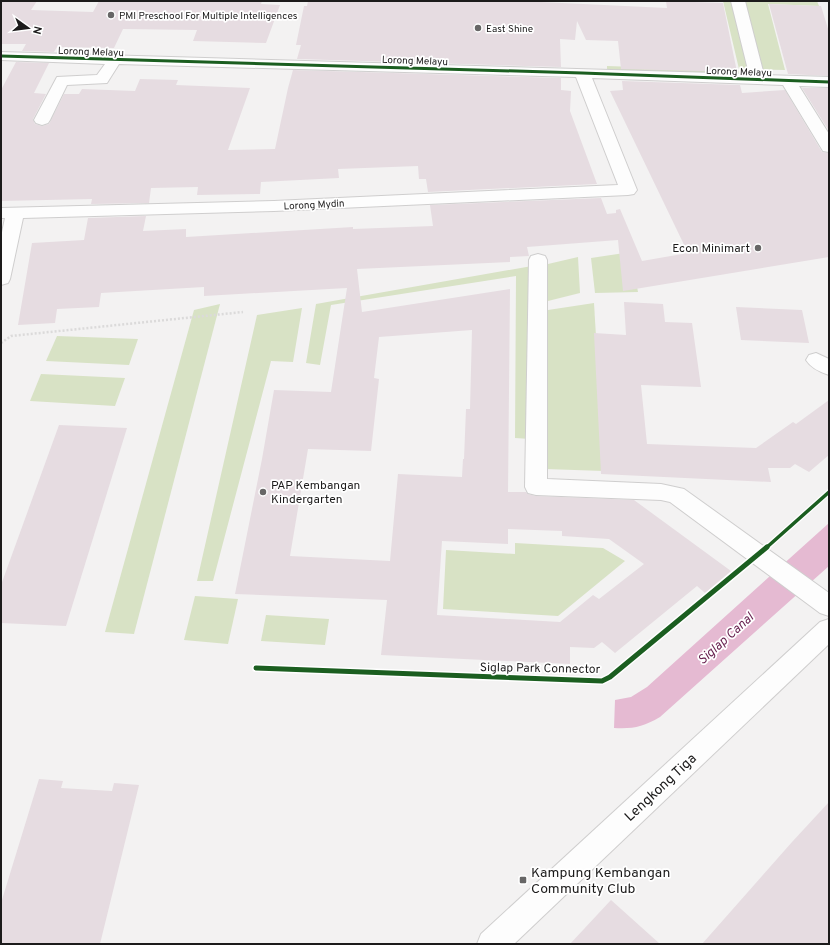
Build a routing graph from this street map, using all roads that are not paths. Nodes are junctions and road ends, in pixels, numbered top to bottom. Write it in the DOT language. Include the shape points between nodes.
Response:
graph roads {
  1 [pos="738,1"];
  2 [pos="1,56"];
  3 [pos="115,59"];
  4 [pos="582,73"];
  5 [pos="758,80"];
  6 [pos="788,81"];
  7 [pos="829,82"];
  8 [pos="42,120"];
  9 [pos="829,148"];
  10 [pos="8,213"];
  11 [pos="538,260"];
  12 [pos="1,279"];
  13 [pos="829,606"];
  14 [pos="829,629"];
  15 [pos="492,944"];
  1 -- 5 [label="street, Lorong Melayu"];
  2 -- 3 [label="street, Lorong Melayu"];
  3 -- 4 [label="street, Lorong Melayu"];
  3 -- 8 [label="street" via="102,80 62,80"];
  4 -- 5 [label="street, Lorong Melayu"];
  4 -- 10 [label="street, Lorong Mydin" via="628,190 274,206"];
  5 -- 6 [label="street, Lorong Melayu"];
  6 -- 7 [label="street, Lorong Melayu"];
  6 -- 9 [label="street, Lorong Melayu"];
  10 -- 12 [label="street"];
  11 -- 13 [label="street" via="536,487 661,492 676,495"];
  14 -- 15 [label="street, Lengkong Tiga"];
}
